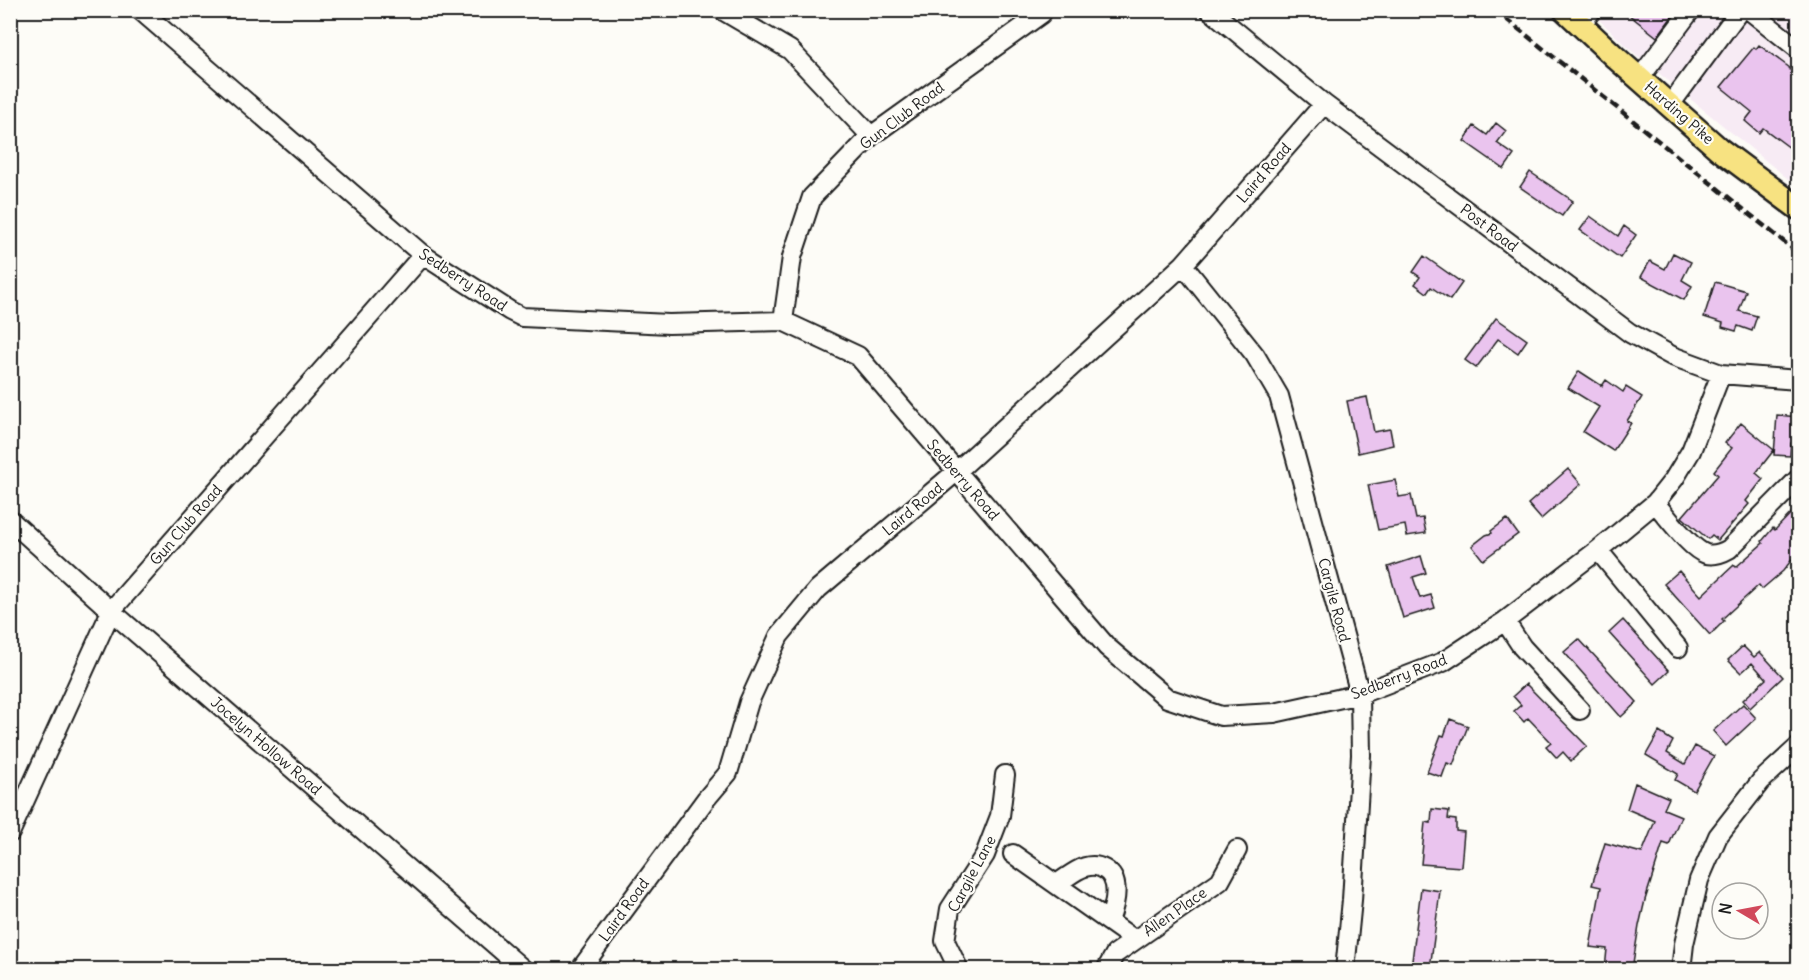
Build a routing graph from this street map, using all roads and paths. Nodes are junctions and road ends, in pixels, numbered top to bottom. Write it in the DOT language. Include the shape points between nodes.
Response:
graph roads {
  1 [pos="140,10"];
  2 [pos="722,10"];
  3 [pos="1044,10"];
  4 [pos="1210,10"];
  5 [pos="1691,10"];
  6 [pos="1740,10"];
  7 [pos="1749,10"];
  8 [pos="1579,15"];
  9 [pos="1798,49"];
  10 [pos="1639,79"];
  11 [pos="1324,104"];
  12 [pos="1670,105"];
  13 [pos="871,136"];
  14 [pos="1798,208"];
  15 [pos="423,255"];
  16 [pos="1183,265"];
  17 [pos="783,321"];
  18 [pos="1722,374"];
  19 [pos="1798,380"];
  20 [pos="956,472"];
  21 [pos="1798,478"];
  22 [pos="1655,502"];
  23 [pos="10,520"];
  24 [pos="1598,550"];
  25 [pos="111,611"];
  26 [pos="1505,621"];
  27 [pos="1678,648"];
  28 [pos="1360,694"];
  29 [pos="1580,710"];
  30 [pos="1796,755"];
  31 [pos="1005,775"];
  32 [pos="10,834"];
  33 [pos="1237,850"];
  34 [pos="1013,854"];
  35 [pos="1056,884"];
  36 [pos="1109,921"];
  37 [pos="1135,940"];
  38 [pos="524,969"];
  39 [pos="580,969"];
  40 [pos="959,969"];
  41 [pos="1106,969"];
  42 [pos="1345,969"];
  43 [pos="1681,969"];
  1 -- 15 [label="street, Sedberry Road"];
  2 -- 13 [label="street" via="790,50"];
  3 -- 13 [label="street, Gun Club Road"];
  4 -- 11 [label="street, Post Road"];
  5 -- 10 [label="street"];
  6 -- 12 [label="street"];
  7 -- 9 [label="street"];
  8 -- 10 [label="main road, Harding Pike"];
  10 -- 12 [label="main road, Harding Pike"];
  11 -- 16 [label="street, Laird Road"];
  11 -- 18 [label="street, Post Road" via="1630,333 1672,356"];
  12 -- 14 [label="main road, Harding Pike" via="1719,149"];
  13 -- 17 [label="street, Gun Club Road" via="812,197 792,257"];
  15 -- 17 [label="street, Sedberry Road" via="522,317 669,324"];
  15 -- 25 [label="street, Gun Club Road"];
  16 -- 20 [label="street, Laird Road"];
  16 -- 28 [label="street, Cargile Road" via="1255,355 1279,396"];
  17 -- 20 [label="street, Sedberry Road" via="858,356"];
  18 -- 19 [label="street, Post Road"];
  18 -- 22 [label="street, Sedberry Road" via="1691,451"];
  20 -- 28 [label="street, Sedberry Road" via="1107,647 1167,698 1221,716 1274,713"];
  20 -- 39 [label="street, Laird Road" via="818,589 779,636 749,702 728,773"];
  21 -- 22 [label="street" via="1730,549 1718,555 1695,548"];
  22 -- 24 [label="street, Sedberry Road"];
  23 -- 25 [label="street, Jocelyn Hollow Road"];
  24 -- 26 [label="street, Sedberry Road"];
  24 -- 27 [label="street"];
  25 -- 32 [label="street, Gun Club Road"];
  25 -- 38 [label="street, Jocelyn Hollow Road"];
  26 -- 28 [label="street, Sedberry Road" via="1443,662"];
  26 -- 29 [label="street" via="1522,647"];
  28 -- 42 [label="street, Cargile Road" via="1360,755"];
  30 -- 43 [label="street" via="1761,781 1718,836 1699,880"];
  31 -- 40 [label="street, Cargile Lane" via="1000,816 985,855 950,909 945,941"];
  33 -- 37 [label="street, Allen Place" via="1220,881"];
  34 -- 35 [label="street"];
  35 -- 36 [label="street"];
  35 -- 36 [label="street" via="1082,867 1093,865 1108,872 1116,888"];
  36 -- 37 [label="street"];
  37 -- 41 [label="street, Allen Place" via="1115,954"];
}
